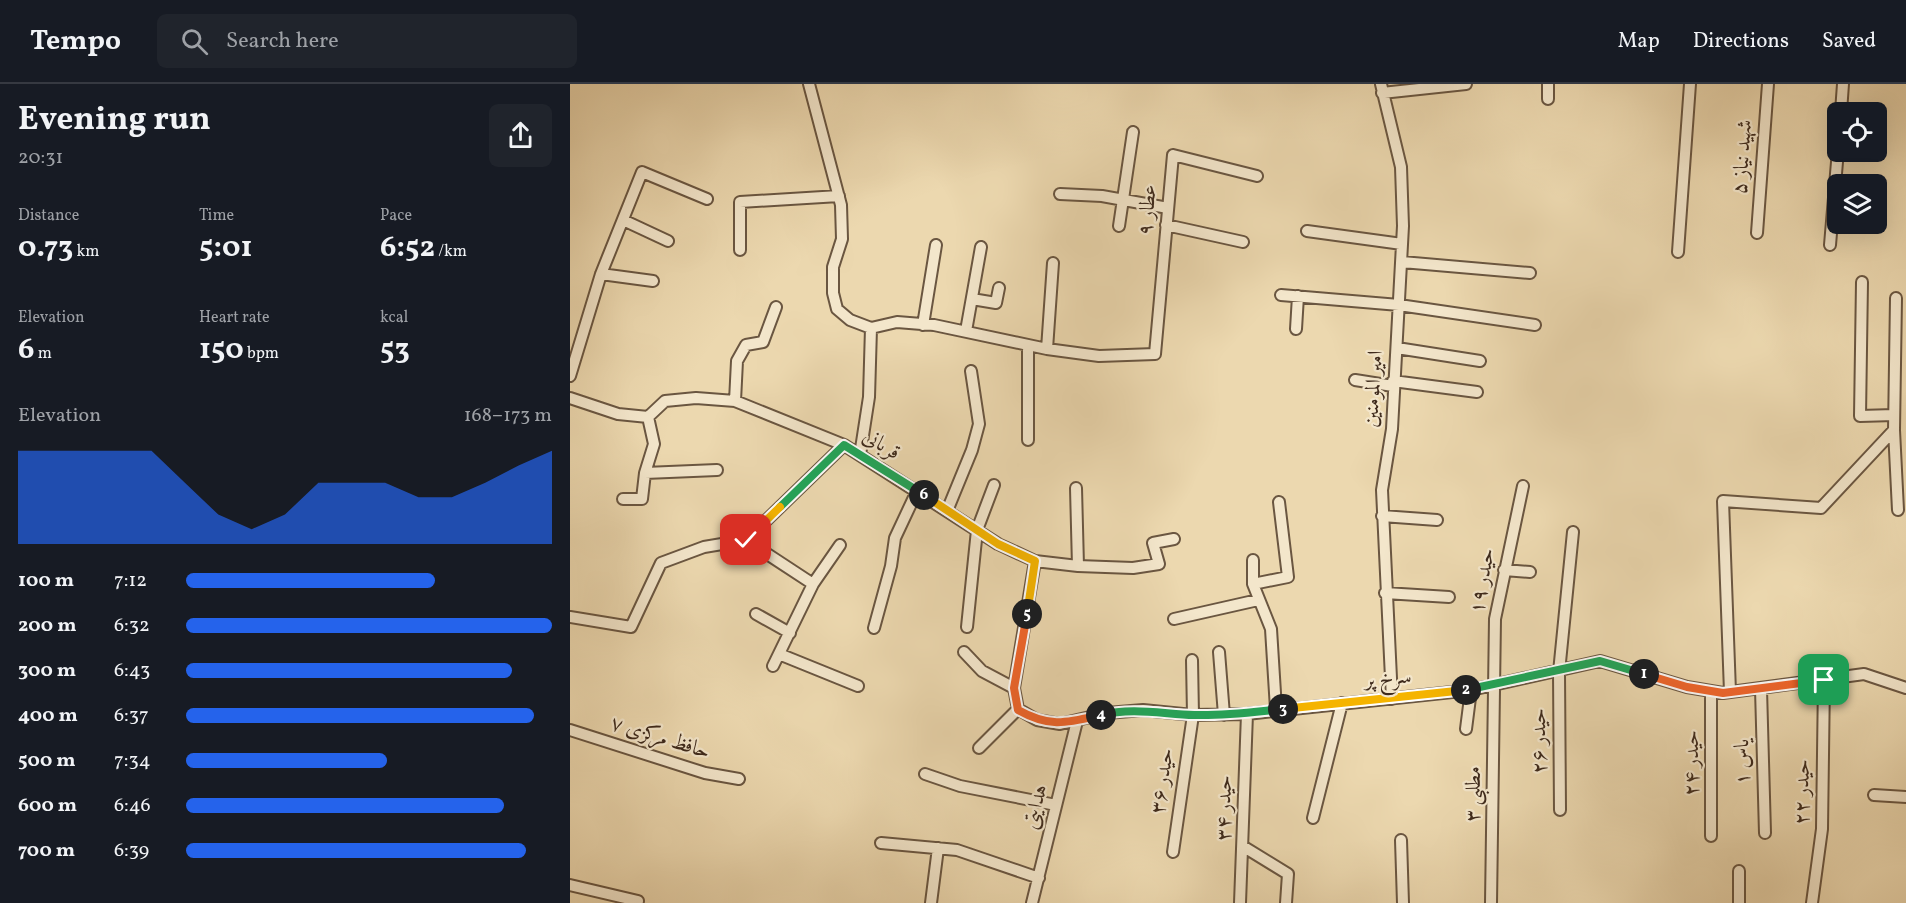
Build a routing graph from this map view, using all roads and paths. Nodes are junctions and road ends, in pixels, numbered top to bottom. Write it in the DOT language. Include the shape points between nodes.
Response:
graph roads {
  1 [pos="809,84"];
  2 [pos="1466,84"];
  3 [pos="1548,84"];
  4 [pos="1690,84"];
  5 [pos="1768,84"];
  6 [pos="1843,84"];
  7 [pos="1381,88"];
  8 [pos="1548,99"];
  9 [pos="1842,102"];
  10 [pos="1133,132"];
  11 [pos="1837,162"];
  12 [pos="1257,176"];
  13 [pos="1060,194"];
  14 [pos="839,196"];
  15 [pos="707,199"];
  16 [pos="1124,200"];
  17 [pos="1168,208"];
  18 [pos="623,220"];
  19 [pos="1166,225"];
  20 [pos="1119,226"];
  21 [pos="1308,231"];
  22 [pos="1757,233"];
  23 [pos="668,241"];
  24 [pos="1243,242"];
  25 [pos="1402,244"];
  26 [pos="936,245"];
  27 [pos="1830,245"];
  28 [pos="981,247"];
  29 [pos="740,250"];
  30 [pos="1678,252"];
  31 [pos="1402,262"];
  32 [pos="1053,263"];
  33 [pos="1530,273"];
  34 [pos="601,274"];
  35 [pos="653,281"];
  36 [pos="1862,282"];
  37 [pos="999,288"];
  38 [pos="1281,295"];
  39 [pos="1298,296"];
  40 [pos="1896,298"];
  41 [pos="972,299"];
  42 [pos="1399,305"];
  43 [pos="776,306"];
  44 [pos="922,325"];
  45 [pos="1535,325"];
  46 [pos="871,328"];
  47 [pos="1296,329"];
  48 [pos="966,332"];
  49 [pos="1028,345"];
  50 [pos="1396,348"];
  51 [pos="1047,349"];
  52 [pos="1480,361"];
  53 [pos="971,371"];
  54 [pos="570,376"];
  55 [pos="1355,380"];
  56 [pos="1393,383"];
  57 [pos="1477,392"];
  58 [pos="570,398"];
  59 [pos="735,401"];
  60 [pos="1894,415"];
  61 [pos="648,417"];
  62 [pos="1894,430"];
  63 [pos="1028,440"];
  64 [pos="844,445"];
  65 [pos="860,455"];
  66 [pos="717,470"];
  67 [pos="645,473"];
  68 [pos="994,485"];
  69 [pos="1523,486"];
  70 [pos="1076,488"];
  71 [pos="917,491"];
  72 [pos="623,499"];
  73 [pos="1279,502"];
  74 [pos="947,510"];
  75 [pos="1898,510"];
  76 [pos="1382,516"];
  77 [pos="1437,520"];
  78 [pos="977,530"];
  79 [pos="1573,532"];
  80 [pos="1174,539"];
  81 [pos="746,540"];
  82 [pos="840,544"];
  83 [pos="1253,560"];
  84 [pos="1035,561"];
  85 [pos="1078,566"];
  86 [pos="1504,570"];
  87 [pos="1530,572"];
  88 [pos="813,584"];
  89 [pos="1253,584"];
  90 [pos="1385,593"];
  91 [pos="1449,597"];
  92 [pos="1258,600"];
  93 [pos="756,614"];
  94 [pos="570,616"];
  95 [pos="1174,619"];
  96 [pos="967,627"];
  97 [pos="874,628"];
  98 [pos="789,633"];
  99 [pos="964,652"];
  100 [pos="1219,652"];
  101 [pos="779,654"];
  102 [pos="1192,660"];
  103 [pos="773,666"];
  104 [pos="1558,672"];
  105 [pos="1824,680"];
  106 [pos="858,686"];
  107 [pos="1495,686"];
  108 [pos="1014,688"];
  109 [pos="1906,688"];
  110 [pos="1761,689"];
  111 [pos="1471,690"];
  112 [pos="1711,691"];
  113 [pos="1730,692"];
  114 [pos="1392,699"];
  115 [pos="1342,703"];
  116 [pos="1276,709"];
  117 [pos="1018,710"];
  118 [pos="1247,714"];
  119 [pos="1193,715"];
  120 [pos="1224,715"];
  121 [pos="1077,721"];
  122 [pos="1466,729"];
  123 [pos="570,730"];
  124 [pos="979,748"];
  125 [pos="925,774"];
  126 [pos="739,779"];
  127 [pos="1874,795"];
  128 [pos="1906,797"];
  129 [pos="1056,805"];
  130 [pos="1560,810"];
  131 [pos="1313,818"];
  132 [pos="1765,833"];
  133 [pos="1711,836"];
  134 [pos="1401,840"];
  135 [pos="881,843"];
  136 [pos="1244,847"];
  137 [pos="938,848"];
  138 [pos="1173,852"];
  139 [pos="1739,871"];
  140 [pos="1039,878"];
  141 [pos="570,885"];
  142 [pos="638,901"];
  143 [pos="931,903"];
  144 [pos="1032,903"];
  145 [pos="1240,903"];
  146 [pos="1286,903"];
  147 [pos="1403,903"];
  148 [pos="1491,903"];
  149 [pos="1739,903"];
  150 [pos="1812,903"];
  1 -- 14 [label="street"];
  2 -- 7 [label="street"];
  3 -- 8 [label="street"];
  4 -- 30 [label="street"];
  5 -- 22 [label="street, شهید نیاز ۵"];
  6 -- 9 [label="street"];
  7 -- 25 [label="street, امیر المومنین" via="1401,167"];
  10 -- 16 [label="street"];
  11 -- 27 [label="street"];
  12 -- 17 [label="street, عطار ۹" via="1173,155"];
  13 -- 16 [label="street"];
  14 -- 29 [label="street" via="740,202"];
  14 -- 46 [label="street" via="842,238 832,267 837,309 850,320"];
  15 -- 18 [label="street" via="642,172"];
  16 -- 17 [label="street"];
  16 -- 20 [label="street"];
  17 -- 19 [label="street, عطار ۹"];
  18 -- 23 [label="street"];
  18 -- 34 [label="street"];
  19 -- 24 [label="street"];
  19 -- 51 [label="street, عطار ۹" via="1155,354 1099,356"];
  21 -- 25 [label="street"];
  25 -- 31 [label="street, امیر المومنین"];
  26 -- 44 [label="street"];
  28 -- 41 [label="street"];
  31 -- 33 [label="street"];
  31 -- 42 [label="street, امیر المومنین"];
  32 -- 51 [label="street"];
  34 -- 35 [label="street"];
  34 -- 54 [label="street"];
  36 -- 60 [label="street" via="1860,416"];
  37 -- 41 [label="street" via="996,303"];
  38 -- 39 [label="street"];
  39 -- 42 [label="street"];
  39 -- 47 [label="street"];
  40 -- 60 [label="street"];
  41 -- 48 [label="street"];
  42 -- 45 [label="street"];
  42 -- 50 [label="street, امیر المومنین"];
  43 -- 59 [label="street" via="763,342 746,345 737,361"];
  44 -- 46 [label="street" via="897,322"];
  44 -- 48 [label="street"];
  46 -- 65 [label="street" via="869,397"];
  48 -- 49 [label="street"];
  49 -- 51 [label="street"];
  49 -- 63 [label="street"];
  50 -- 52 [label="street"];
  50 -- 56 [label="street, امیر المومنین"];
  53 -- 74 [label="street" via="979,424"];
  55 -- 56 [label="street"];
  56 -- 57 [label="street"];
  56 -- 76 [label="street, امیر المومنین"];
  58 -- 61 [label="street" via="618,414"];
  59 -- 61 [label="street, قربانی" via="665,401"];
  59 -- 64 [label="street, قربانی"];
  60 -- 62 [label="street"];
  61 -- 67 [label="street" via="654,444"];
  62 -- 75 [label="street"];
  62 -- 113 [label="street" via="1821,508 1723,501"];
  64 -- 65 [label="street, قربانی"];
  64 -- 81 [label="street"];
  65 -- 71 [label="street, قربانی"];
  66 -- 67 [label="street"];
  67 -- 72 [label="street" via="642,498"];
  68 -- 78 [label="street"];
  69 -- 86 [label="street, حیدر ۱۹"];
  70 -- 85 [label="street"];
  71 -- 74 [label="street, قربانی"];
  71 -- 97 [label="street" via="895,538"];
  73 -- 89 [label="street" via="1288,577"];
  74 -- 78 [label="street, قربانی"];
  76 -- 77 [label="street"];
  76 -- 90 [label="street, امیر المومنین"];
  78 -- 84 [label="street, قربانی"];
  78 -- 96 [label="street"];
  79 -- 104 [label="street, حیدر ۲۶"];
  80 -- 85 [label="street, قربانی" via="1153,543 1159,564 1133,568"];
  81 -- 88 [label="street"];
  81 -- 94 [label="street" via="704,547 661,563 631,627"];
  82 -- 88 [label="street"];
  83 -- 89 [label="street"];
  84 -- 85 [label="street, قربانی"];
  84 -- 108 [label="street"];
  86 -- 87 [label="street"];
  86 -- 107 [label="street, حیدر ۱۹" via="1495,619"];
  88 -- 98 [label="street"];
  89 -- 92 [label="street"];
  90 -- 91 [label="street"];
  90 -- 114 [label="street, امیر المومنین"];
  92 -- 95 [label="street"];
  92 -- 116 [label="street" via="1271,629"];
  93 -- 98 [label="street"];
  98 -- 101 [label="street"];
  99 -- 108 [label="street" via="982,671"];
  100 -- 120 [label="street"];
  101 -- 103 [label="street"];
  101 -- 106 [label="street"];
  102 -- 119 [label="street, حیدر ۳۶"];
  104 -- 107 [label="street, سرخ پر"];
  104 -- 112 [label="street, سرخ پر" via="1600,661"];
  104 -- 130 [label="street, حیدر ۲۶"];
  105 -- 109 [label="street, سرخ پر" via="1864,674"];
  105 -- 110 [label="street, سرخ پر"];
  105 -- 150 [label="street, حیدر ۲۲" via="1822,829"];
  107 -- 111 [label="street, سرخ پر"];
  107 -- 148 [label="street, مطلبی ۳"];
  108 -- 117 [label="street"];
  110 -- 113 [label="street, سرخ پر"];
  110 -- 132 [label="street, یاس ۱"];
  111 -- 114 [label="street, سرخ پر"];
  111 -- 122 [label="street"];
  112 -- 113 [label="street, سرخ پر"];
  112 -- 133 [label="street, حیدر ۲۴"];
  114 -- 115 [label="street, سرخ پر"];
  115 -- 116 [label="street, سرخ پر"];
  115 -- 131 [label="street"];
  116 -- 118 [label="street, سرخ پر"];
  117 -- 121 [label="street, سرخ پر" via="1037,720 1060,724"];
  117 -- 124 [label="street"];
  118 -- 120 [label="street, سرخ پر"];
  118 -- 136 [label="street, حیدر ۳۴"];
  119 -- 120 [label="street, سرخ پر"];
  119 -- 121 [label="street, سرخ پر" via="1143,710"];
  119 -- 138 [label="street, حیدر ۳۶"];
  121 -- 129 [label="street, هدایتی"];
  123 -- 126 [label="street, حافظ مرکزی ۷"];
  125 -- 129 [label="street" via="960,786"];
  127 -- 128 [label="street"];
  129 -- 140 [label="street, هدایتی"];
  134 -- 147 [label="street"];
  135 -- 137 [label="street"];
  136 -- 145 [label="street, حیدر ۳۴"];
  136 -- 146 [label="street" via="1288,874"];
  137 -- 140 [label="street" via="957,850"];
  137 -- 143 [label="street"];
  139 -- 149 [label="street"];
  140 -- 144 [label="street, هدایتی"];
  141 -- 142 [label="street"];
}
